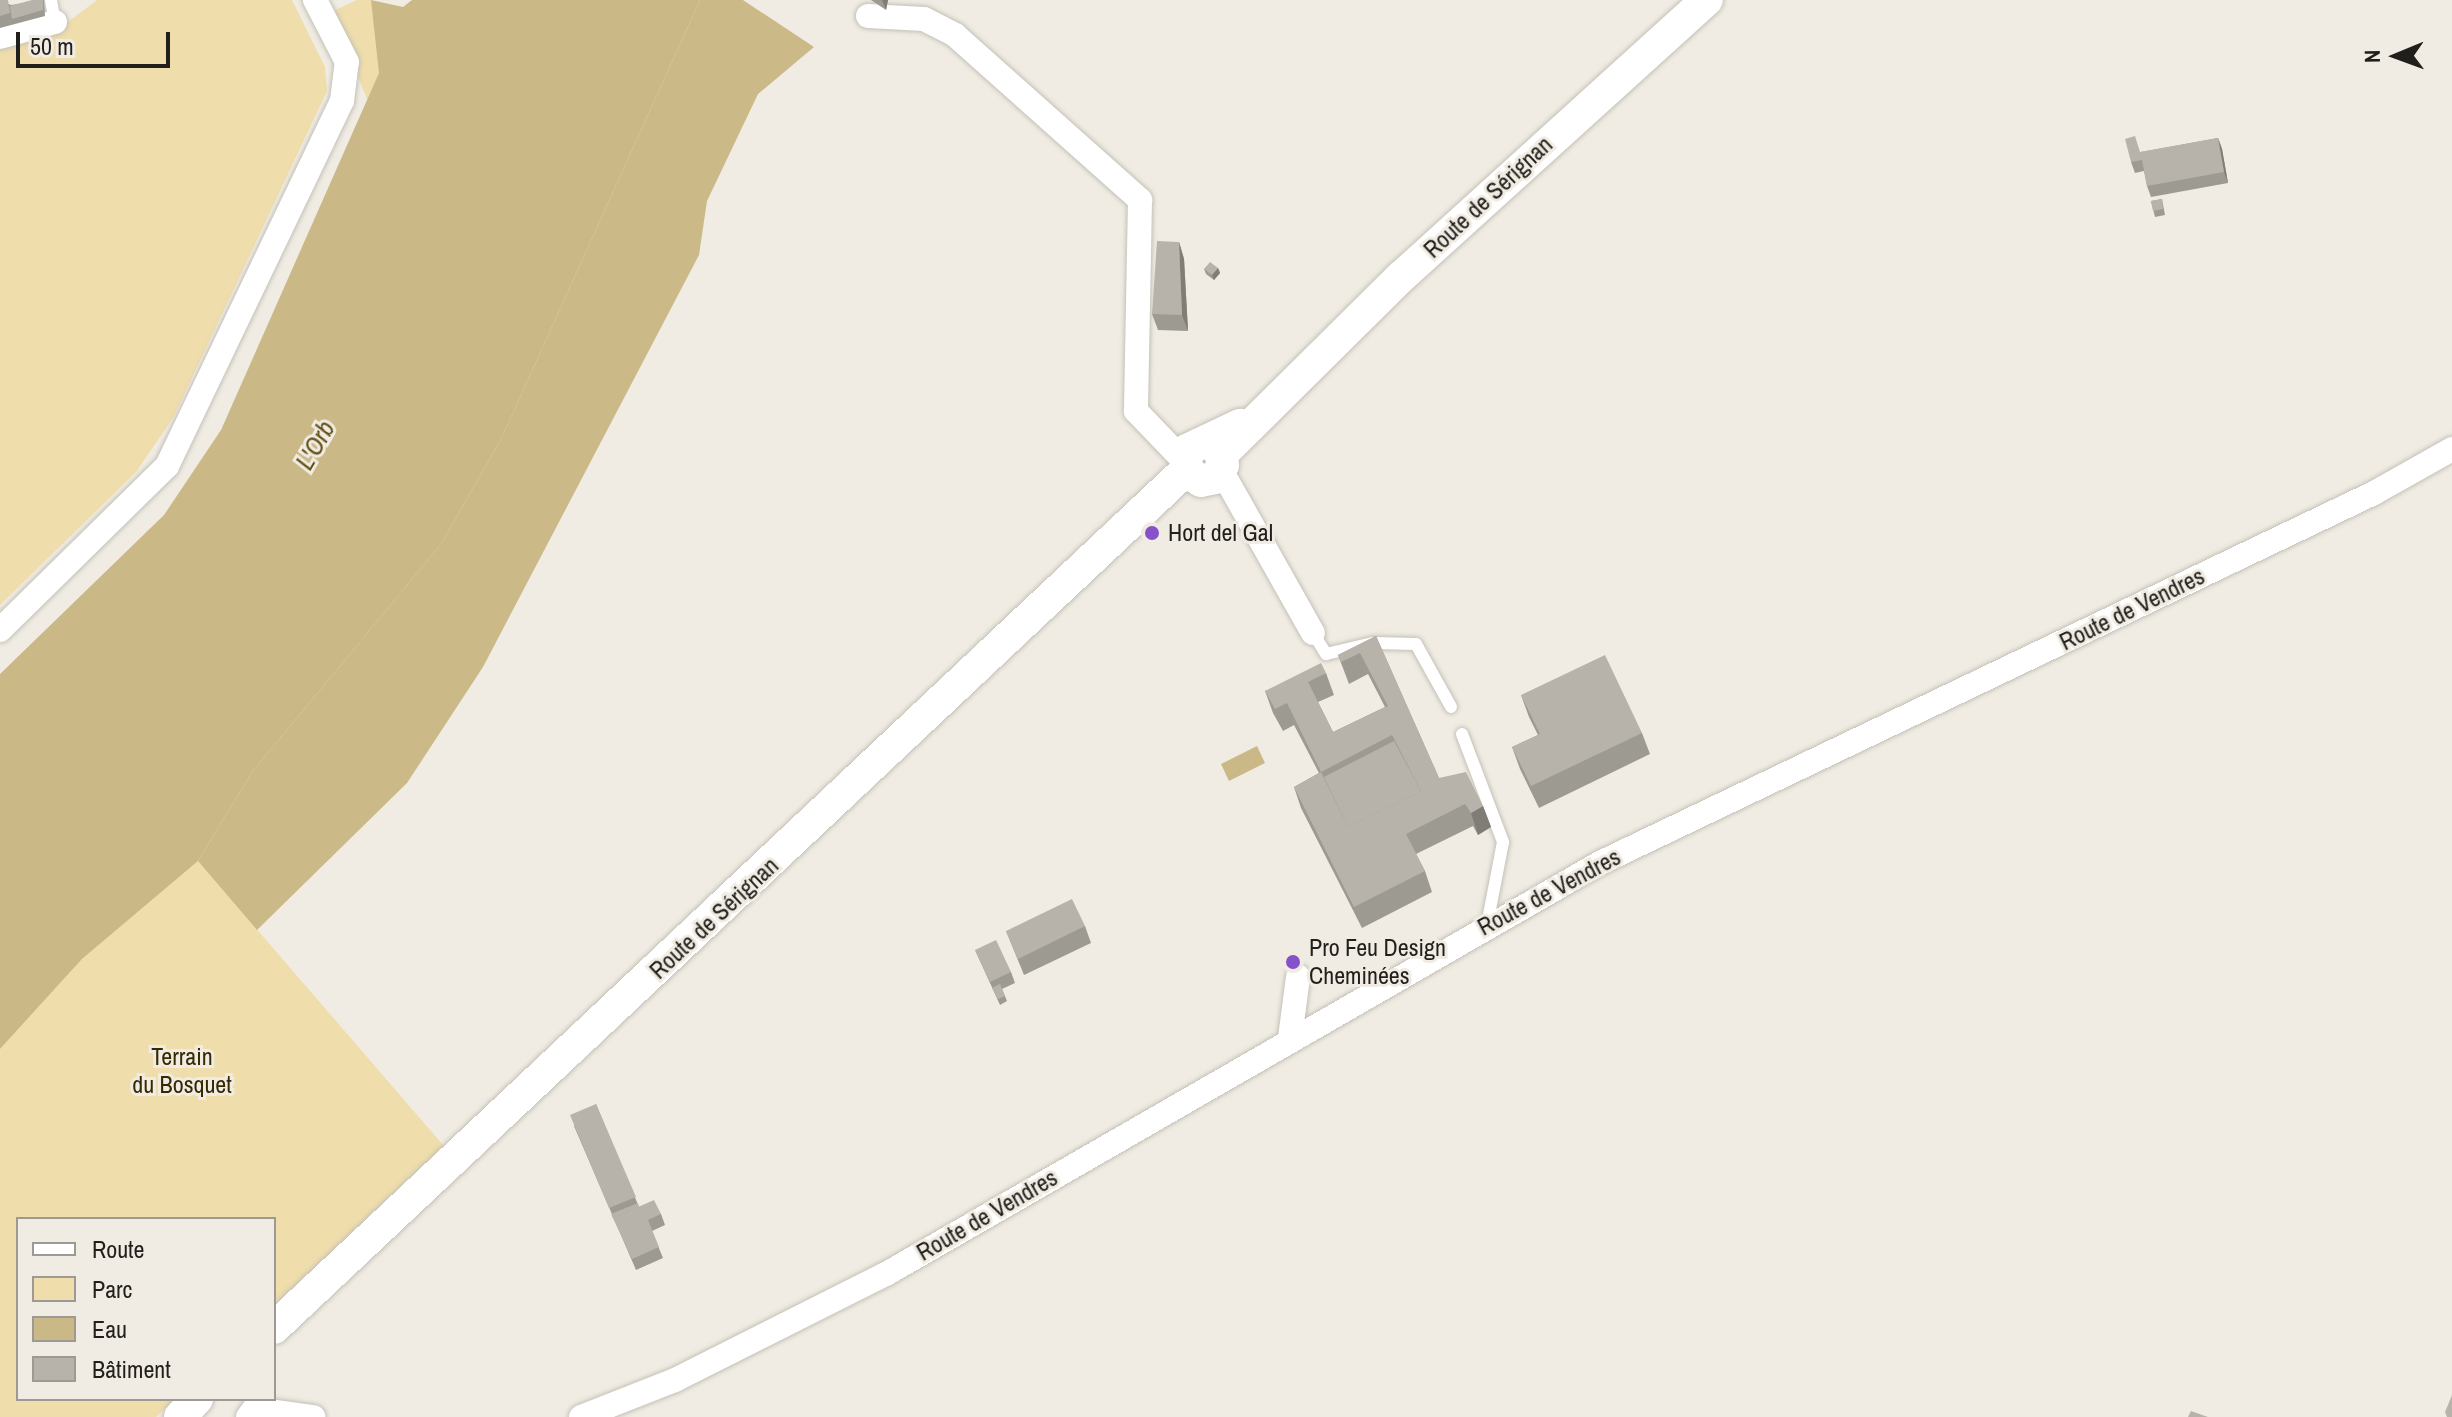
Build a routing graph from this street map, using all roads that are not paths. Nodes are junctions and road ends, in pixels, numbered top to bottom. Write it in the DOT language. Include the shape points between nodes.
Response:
graph roads {
  1 [pos="315,0"];
  2 [pos="1707,0"];
  3 [pos="53,11"];
  4 [pos="868,16"];
  5 [pos="0,37"];
  6 [pos="2452,449"];
  7 [pos="1201,463"];
  8 [pos="0,630"];
  9 [pos="1313,633"];
  10 [pos="1451,707"];
  11 [pos="1462,734"];
  12 [pos="1487,925"];
  13 [pos="1298,977"];
  14 [pos="1290,1038"];
  15 [pos="276,1326"];
  16 [pos="248,1417"];
  17 [pos="313,1417"];
  18 [pos="581,1417"];
  1 -- 8 [label="street" via="347,62 342,101 167,466"];
  2 -- 7 [label="main road, Route de Sérignan"];
  3 -- 5 [label="street"];
  4 -- 7 [label="street" via="924,19 955,35 1140,200 1136,411"];
  6 -- 12 [label="street, Route de Vendres" via="2374,493 1600,863"];
  7 -- 9 [label="street"];
  7 -- 15 [label="main road, Route de Sérignan"];
  9 -- 10 [label="lane" via="1326,654 1373,643 1416,644"];
  11 -- 12 [label="lane" via="1503,842"];
  12 -- 14 [label="street, Route de Vendres"];
  13 -- 14 [label="street"];
  14 -- 18 [label="street, Route de Vendres" via="886,1274 675,1380"];
  16 -- 17 [label="street" via="254,1409"];
}
